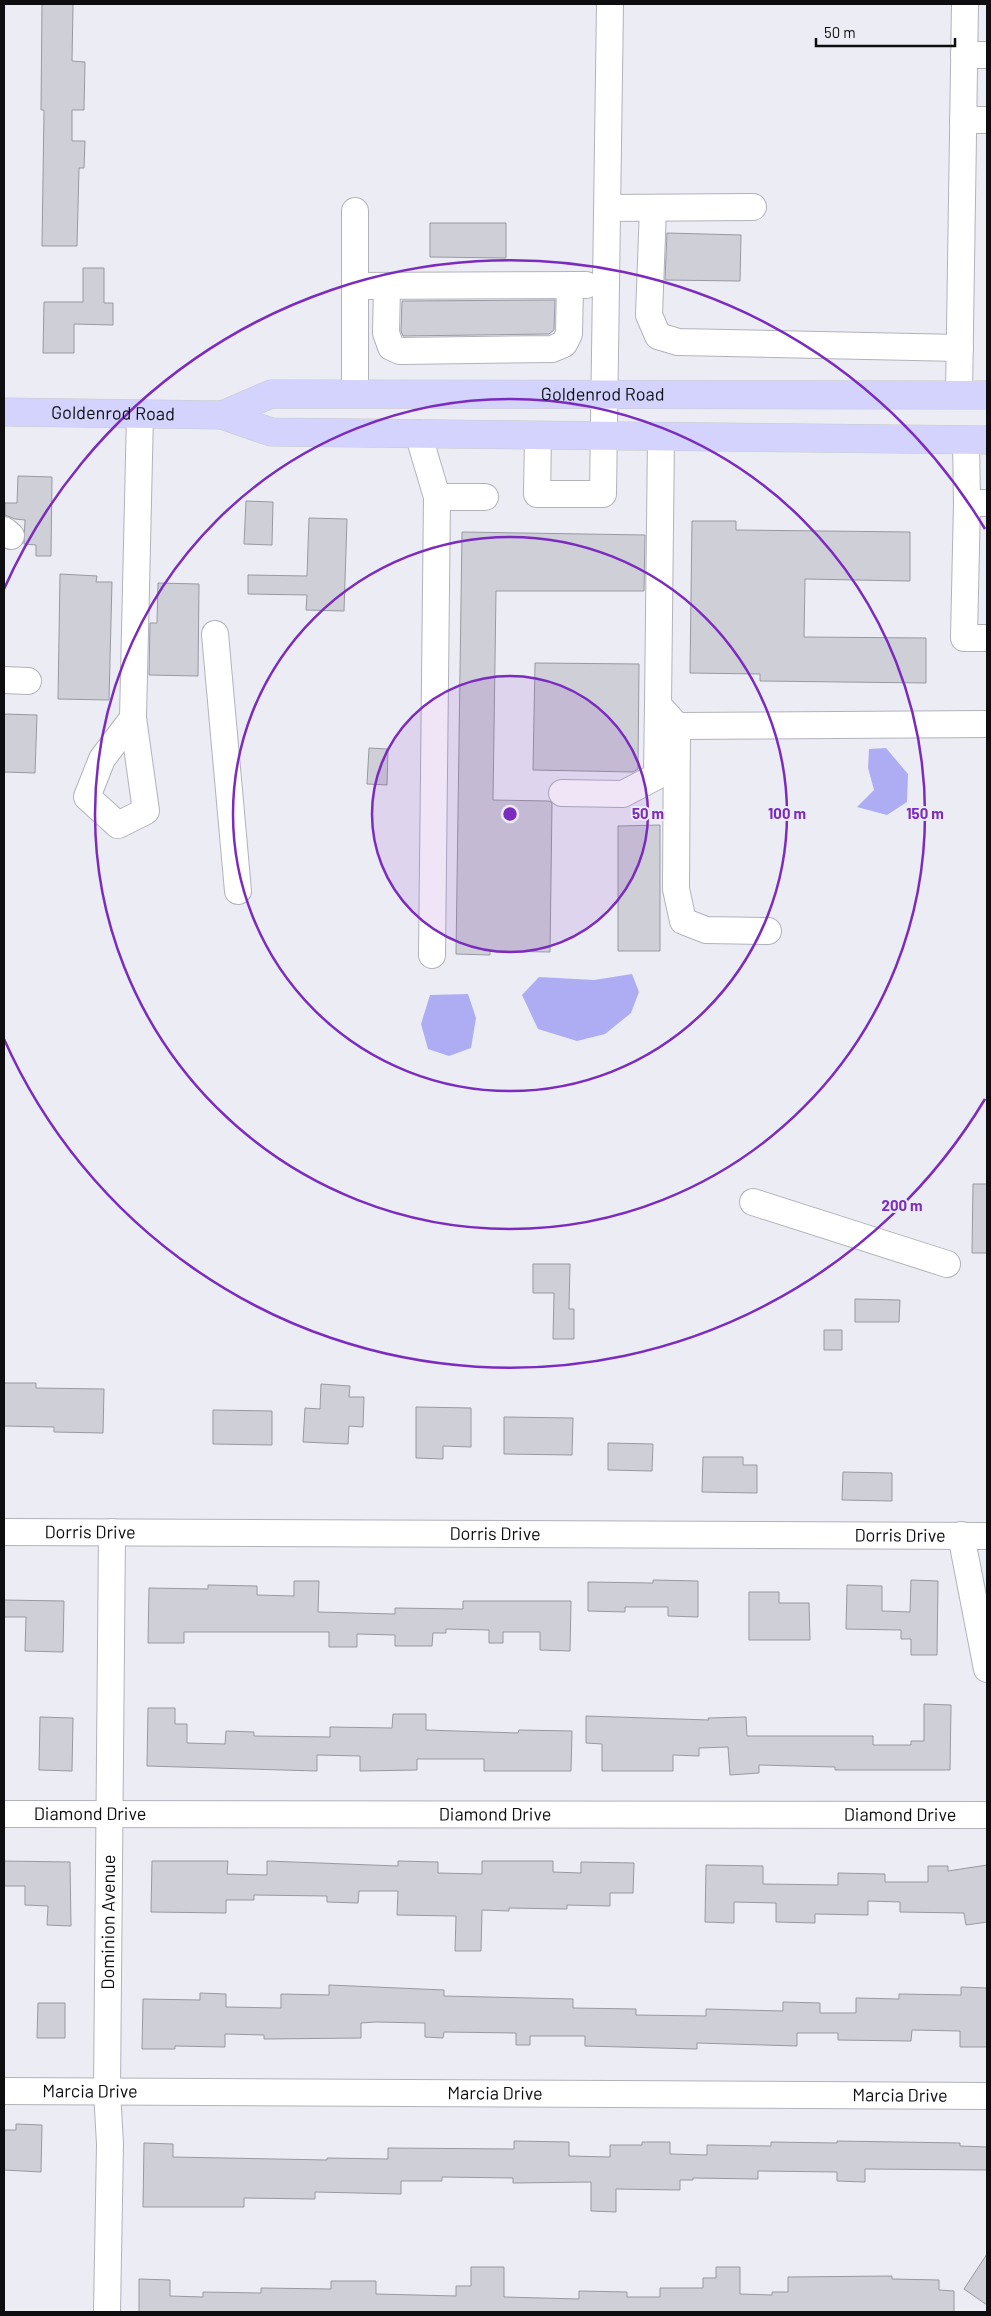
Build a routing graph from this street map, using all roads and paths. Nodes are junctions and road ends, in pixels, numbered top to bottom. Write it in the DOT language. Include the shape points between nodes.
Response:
graph roads {
  1 [pos="610,4"];
  2 [pos="972,20"];
  3 [pos="976,55"];
  4 [pos="975,120"];
  5 [pos="753,207"];
  6 [pos="608,208"];
  7 [pos="653,208"];
  8 [pos="355,211"];
  9 [pos="570,285"];
  10 [pos="607,285"];
  11 [pos="355,286"];
  12 [pos="386,286"];
  13 [pos="960,348"];
  14 [pos="355,394"];
  15 [pos="606,394"];
  16 [pos="959,395"];
  17 [pos="987,395"];
  18 [pos="4,412"];
  19 [pos="140,414"];
  20 [pos="222,415"];
  21 [pos="418,433"];
  22 [pos="538,435"];
  23 [pos="605,435"];
  24 [pos="661,436"];
  25 [pos="977,440"];
  26 [pos="437,497"];
  27 [pos="485,497"];
  28 [pos="977,503"];
  29 [pos="215,634"];
  30 [pos="987,638"];
  31 [pos="658,705"];
  32 [pos="133,718"];
  33 [pos="987,724"];
  34 [pos="677,726"];
  35 [pos="562,793"];
  36 [pos="238,891"];
  37 [pos="768,931"];
  38 [pos="432,955"];
  39 [pos="753,1202"];
  40 [pos="947,1264"];
  41 [pos="4,1532"];
  42 [pos="112,1532"];
  43 [pos="961,1535"];
  44 [pos="987,1536"];
  45 [pos="987,1669"];
  46 [pos="4,1814"];
  47 [pos="110,1815"];
  48 [pos="987,1815"];
  49 [pos="4,2091"];
  50 [pos="107,2091"];
  51 [pos="987,2096"];
  52 [pos="107,2312"];
  1 -- 6 [label="street"];
  2 -- 3 [label="street"];
  3 -- 4 [label="street"];
  4 -- 13 [label="street"];
  5 -- 7 [label="street"];
  6 -- 7 [label="street"];
  6 -- 10 [label="street"];
  7 -- 13 [label="street" via="649,316 658,336 678,342"];
  8 -- 11 [label="street"];
  9 -- 10 [label="street"];
  9 -- 12 [label="street"];
  9 -- 12 [label="street" via="569,334 564,344 552,349 400,351 391,347 386,333"];
  10 -- 15 [label="street"];
  11 -- 12 [label="street"];
  11 -- 14 [label="street"];
  13 -- 16 [label="street"];
  14 -- 15 [label="main road, Goldenrod Road"];
  14 -- 20 [label="main road, Goldenrod Road" via="271,394"];
  15 -- 16 [label="main road, Goldenrod Road"];
  15 -- 23 [label="street"];
  16 -- 17 [label="main road, Goldenrod Road"];
  18 -- 19 [label="main road, Goldenrod Road"];
  19 -- 20 [label="main road, Goldenrod Road"];
  19 -- 32 [label="street"];
  20 -- 21 [label="main road, Goldenrod Road" via="271,432"];
  21 -- 22 [label="main road, Goldenrod Road"];
  21 -- 26 [label="street"];
  22 -- 23 [label="main road, Goldenrod Road"];
  22 -- 23 [label="street" via="537,494 603,494"];
  23 -- 24 [label="main road, Goldenrod Road"];
  24 -- 25 [label="main road, Goldenrod Road"];
  24 -- 31 [label="street"];
  25 -- 28 [label="street"];
  26 -- 27 [label="street"];
  26 -- 38 [label="street"];
  28 -- 30 [label="street" via="964,638"];
  29 -- 36 [label="street"];
  31 -- 34 [label="street"];
  31 -- 35 [label="street" via="657,776 623,794"];
  33 -- 34 [label="street"];
  34 -- 37 [label="street" via="676,889 683,921 706,930"];
  39 -- 40 [label="street"];
  41 -- 42 [label="street, Dorris Drive"];
  42 -- 43 [label="street, Dorris Drive"];
  42 -- 47 [label="street, Dominion Avenue"];
  43 -- 44 [label="street, Dorris Drive"];
  43 -- 45 [label="street"];
  46 -- 47 [label="street, Diamond Drive"];
  47 -- 48 [label="street, Diamond Drive"];
  47 -- 50 [label="street, Dominion Avenue"];
  49 -- 50 [label="street, Marcia Drive"];
  50 -- 51 [label="street, Marcia Drive"];
  50 -- 52 [label="street, Dominion Avenue" via="110,2144"];
}
